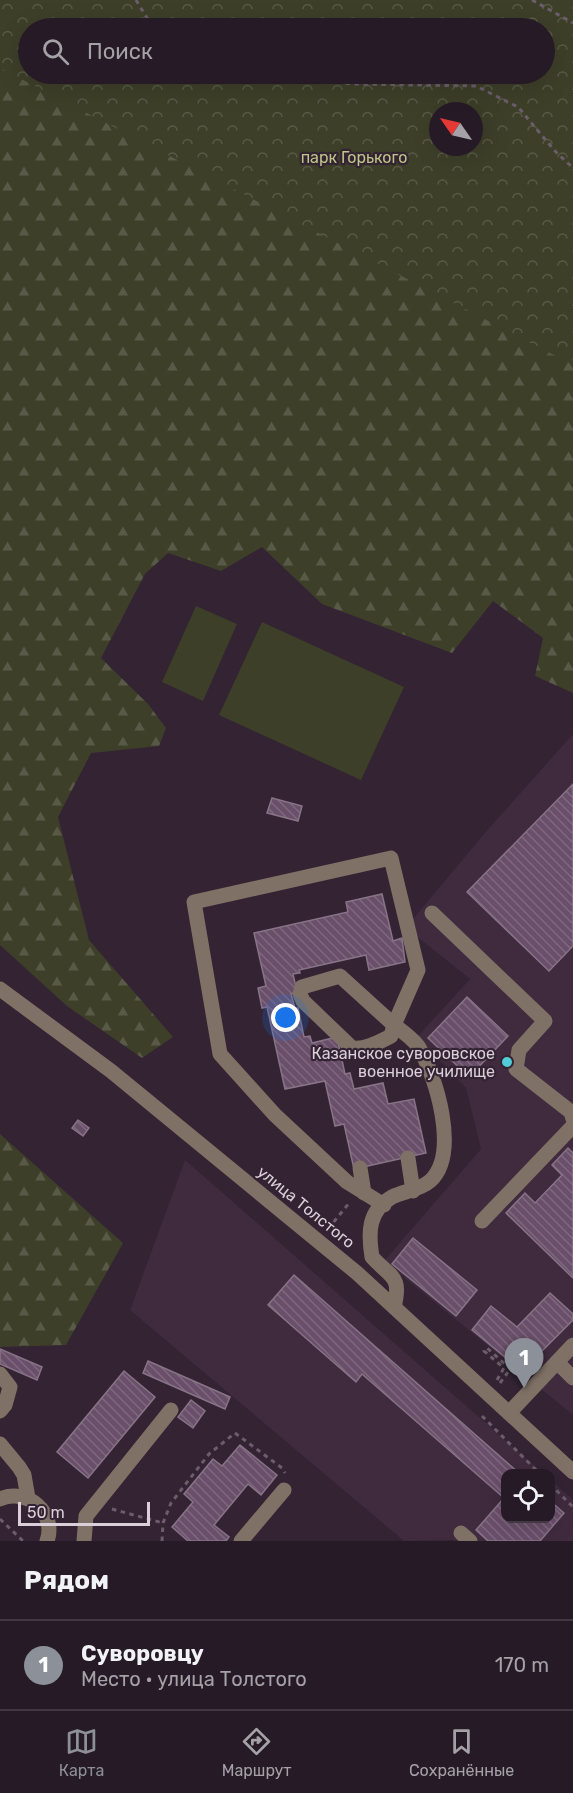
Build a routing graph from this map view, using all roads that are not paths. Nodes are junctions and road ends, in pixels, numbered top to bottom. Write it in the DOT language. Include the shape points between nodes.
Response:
graph roads {
  1 [pos="432,913"];
  2 [pos="0,989"];
  3 [pos="394,1025"];
  4 [pos="573,1119"];
  5 [pos="573,1126"];
  6 [pos="408,1158"];
  7 [pos="360,1168"];
  8 [pos="412,1191"];
  9 [pos="358,1197"];
  10 [pos="384,1205"];
  11 [pos="482,1221"];
  12 [pos="394,1307"];
  13 [pos="573,1345"];
  14 [pos="556,1362"];
  15 [pos="0,1374"];
  16 [pos="573,1378"];
  17 [pos="171,1410"];
  18 [pos="0,1411"];
  19 [pos="509,1413"];
  20 [pos="0,1444"];
  21 [pos="573,1472"];
  22 [pos="284,1490"];
  23 [pos="28,1498"];
  24 [pos="0,1499"];
  25 [pos="47,1541"];
  26 [pos="84,1541"];
  27 [pos="241,1541"];
  1 -- 4 [label="street" via="545,1021 519,1050 516,1069 571,1112"];
  2 -- 12 [label="street, улица Толстого" via="111,1071"];
  3 -- 3 [label="street" via="340,976 302,987 303,1001 352,1048 391,1036"];
  3 -- 8 [label="street" via="417,1044 429,1065 441,1106 445,1141 442,1163 431,1181"];
  3 -- 9 [label="street" via="418,970 392,858 194,902 220,1054 275,1115 348,1182"];
  5 -- 11 [label="street"];
  6 -- 8 [label="street"];
  7 -- 9 [label="street"];
  8 -- 10 [label="street" via="393,1197"];
  9 -- 10 [label="street"];
  10 -- 12 [label="street" via="375,1211 370,1226 371,1252 395,1279 398,1291"];
  12 -- 19 [label="street, улица Толстого"];
  13 -- 14 [label="street"];
  14 -- 16 [label="street"];
  14 -- 19 [label="street"];
  15 -- 18 [label="street" via="10,1387"];
  17 -- 26 [label="street" via="86,1516"];
  19 -- 21 [label="street, улица Толстого"];
  20 -- 23 [label="street" via="24,1475"];
  22 -- 27 [label="street"];
  23 -- 24 [label="street" via="17,1495"];
  23 -- 25 [label="street" via="45,1513 49,1524"];
}
